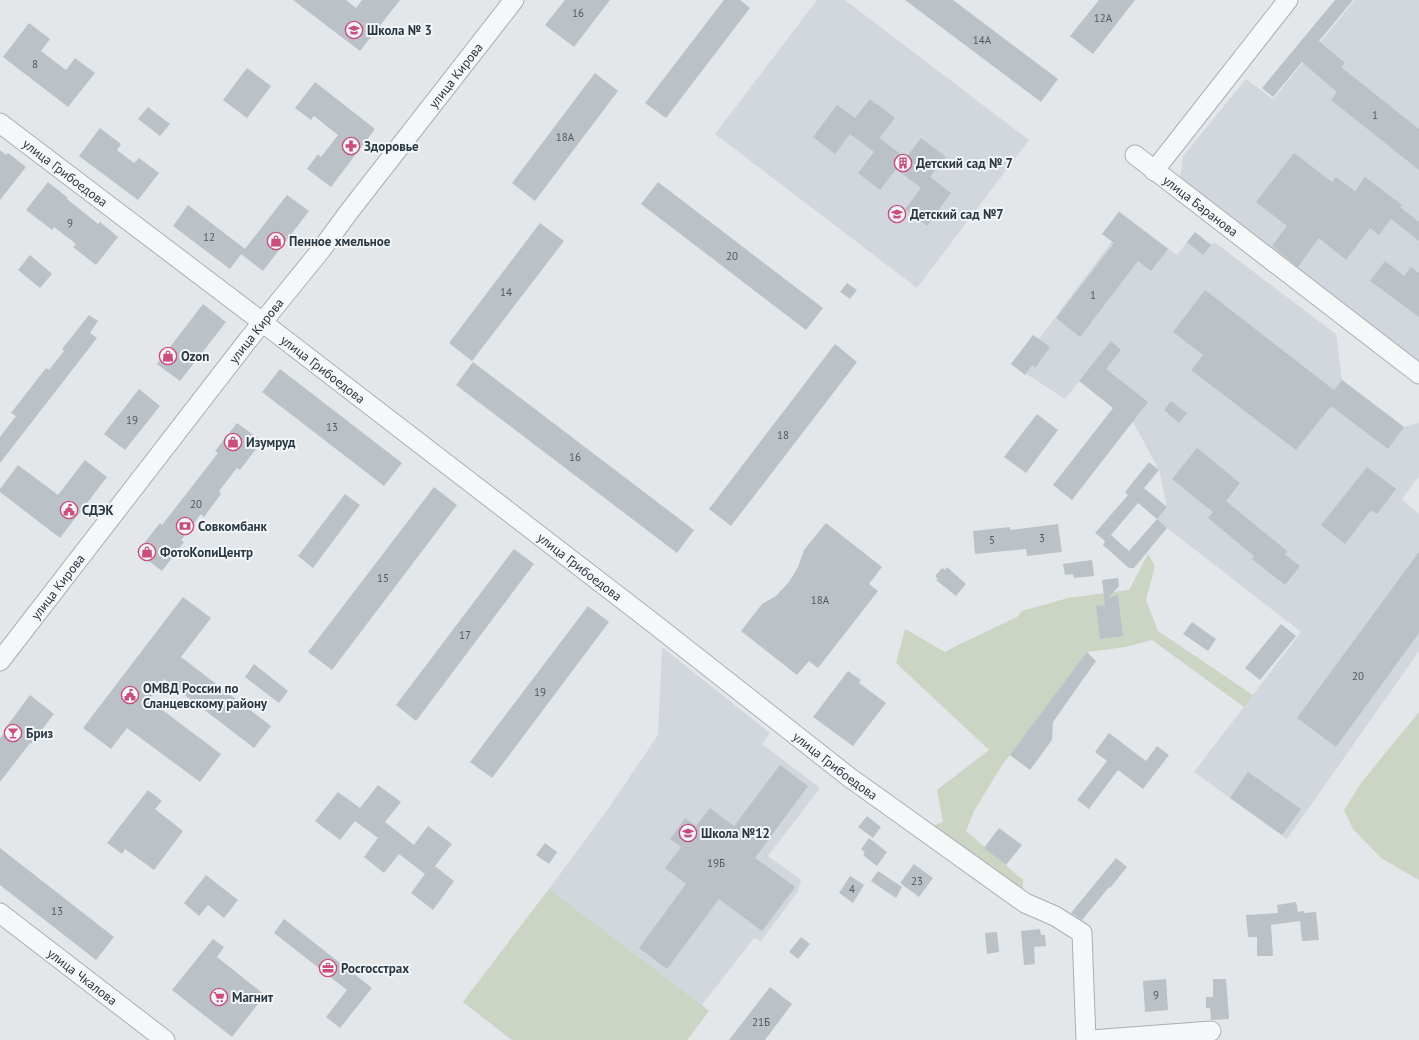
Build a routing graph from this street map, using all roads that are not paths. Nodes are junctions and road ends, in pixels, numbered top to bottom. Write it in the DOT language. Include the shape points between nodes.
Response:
graph roads {
  1 [pos="514,0"];
  2 [pos="1288,0"];
  3 [pos="0,123"];
  4 [pos="1135,155"];
  5 [pos="1154,171"];
  6 [pos="262,322"];
  7 [pos="1419,374"];
  8 [pos="0,661"];
  9 [pos="0,913"];
  10 [pos="1210,1032"];
  11 [pos="165,1040"];
  12 [pos="1086,1040"];
  13 [pos="1091,1040"];
  1 -- 6 [label="street, улица Кирова" via="321,250"];
  2 -- 5 [label="street, улица Баранова"];
  3 -- 6 [label="street, улица Грибоедова"];
  4 -- 5 [label="street"];
  5 -- 7 [label="street, улица Баранова"];
  6 -- 8 [label="street, улица Кирова"];
  6 -- 12 [label="street, улица Грибоедова" via="849,776 1025,904 1055,916 1082,933"];
  9 -- 11 [label="street, улица Чкалова"];
  10 -- 13 [label="street"];
}
